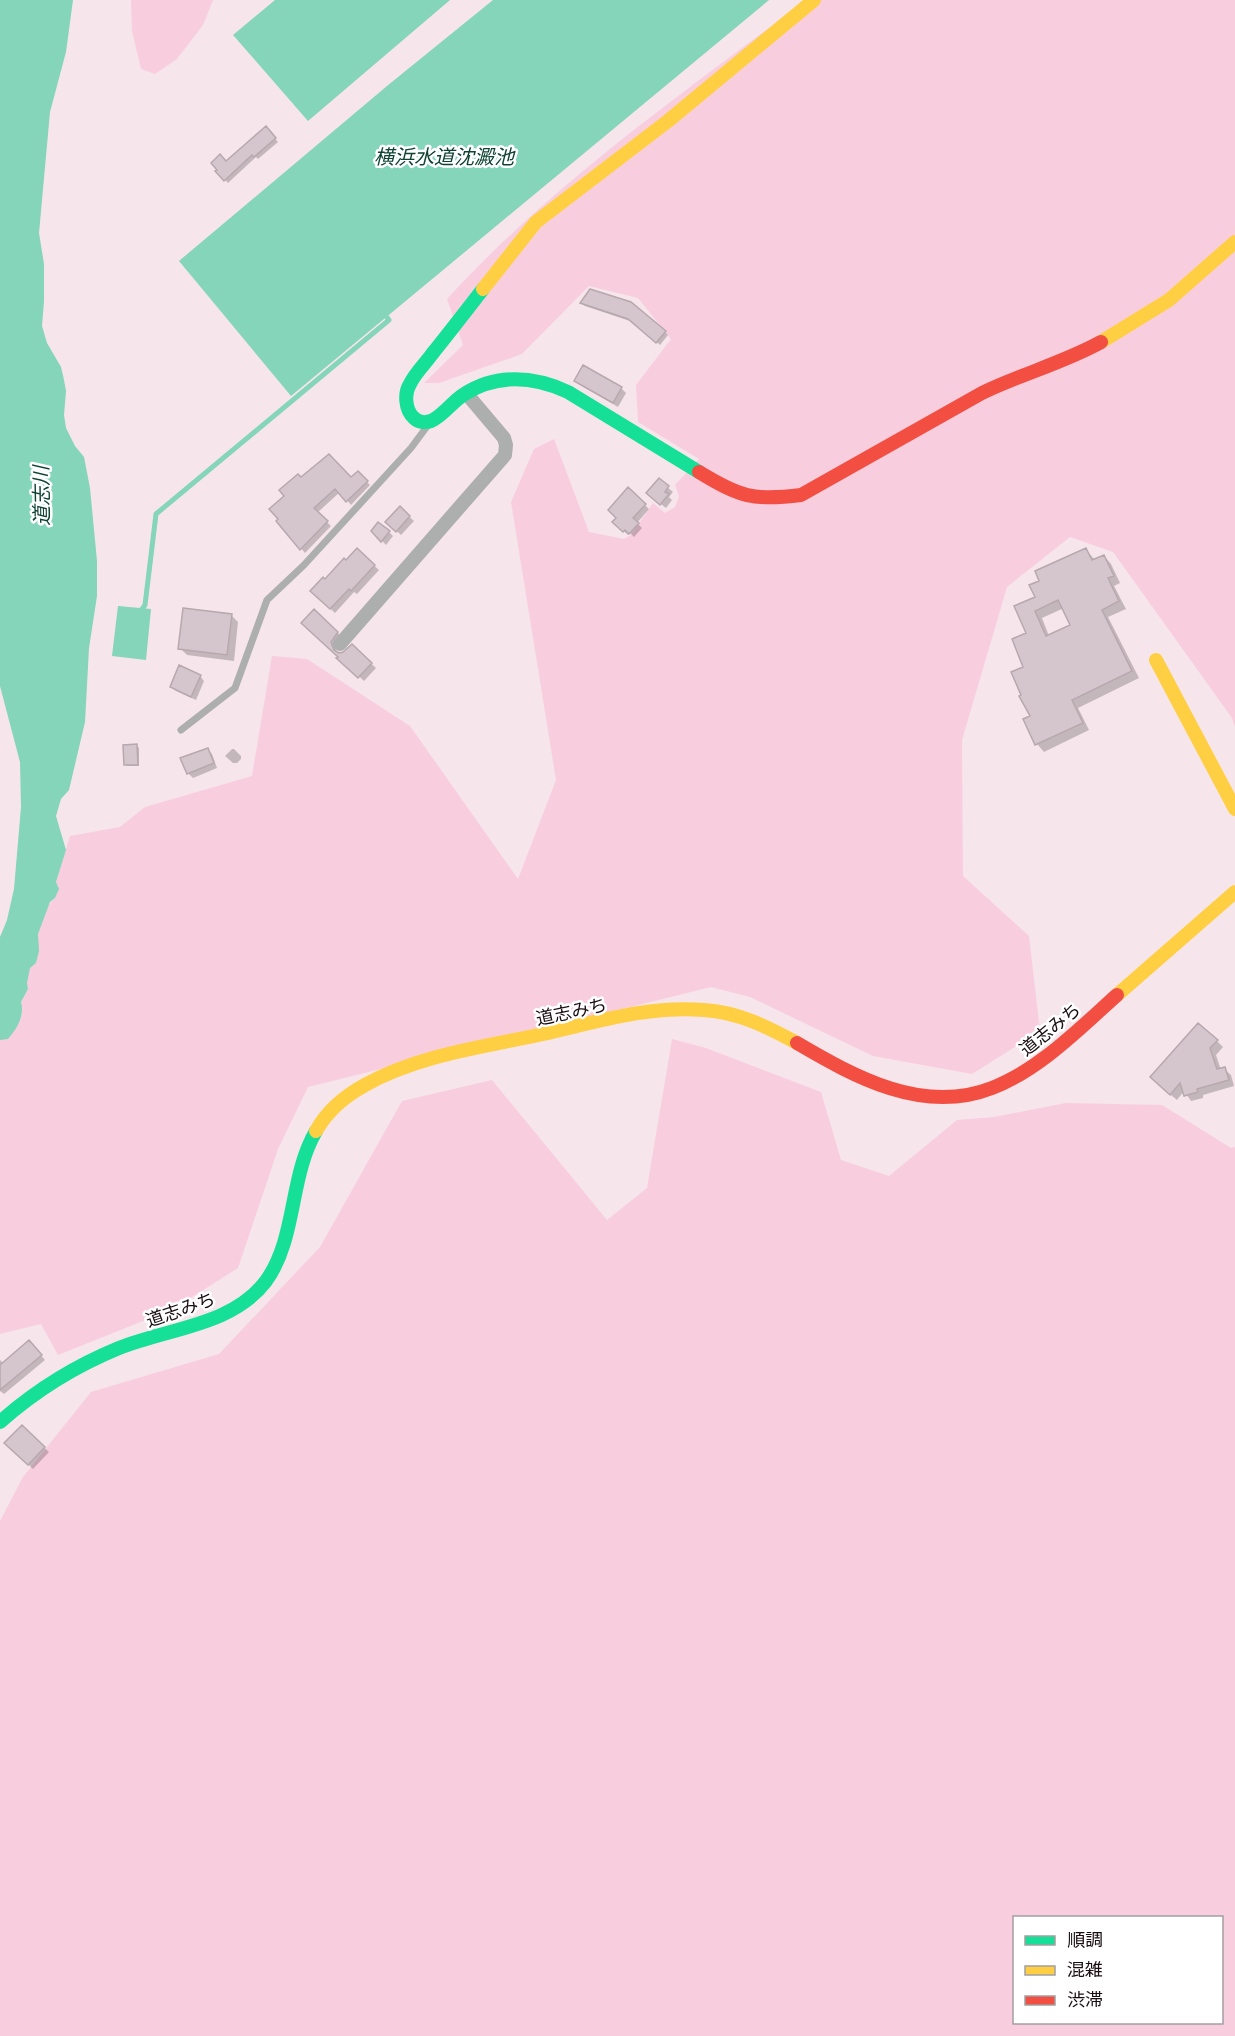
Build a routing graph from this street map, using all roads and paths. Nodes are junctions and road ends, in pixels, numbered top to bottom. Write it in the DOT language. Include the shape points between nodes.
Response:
graph roads {
  1 [pos="814,0"];
  2 [pos="1235,242"];
  3 [pos="466,393"];
  4 [pos="431,421"];
  5 [pos="340,644"];
  6 [pos="1156,660"];
  7 [pos="181,730"];
  8 [pos="1235,809"];
  9 [pos="1235,892"];
  10 [pos="0,1422"];
  1 -- 4 [label="main road" via="668,121 536,222 410,383 405,397 412,417"];
  2 -- 3 [label="main road" via="1169,300 1117,334 1078,355 982,393 801,495 771,499 733,491 549,383 497,380"];
  3 -- 4 [label="main road"];
  3 -- 5 [label="street" via="504,438 506,455"];
  4 -- 7 [label="lane" via="304,565 267,600 235,688"];
  6 -- 8 [label="main road"];
  9 -- 10 [label="main road, 道志みち" via="1029,1068 977,1094 947,1098 892,1090 858,1077 754,1022 732,1014 682,1009 644,1012 505,1042 386,1075 343,1098 315,1131 304,1150 279,1255 268,1279 256,1291 216,1318 104,1354 70,1371 22,1402"];
}
